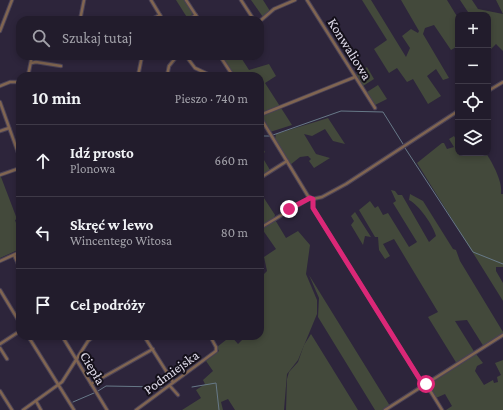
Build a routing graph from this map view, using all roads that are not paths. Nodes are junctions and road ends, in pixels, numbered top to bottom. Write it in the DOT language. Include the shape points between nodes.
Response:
graph roads {
  1 [pos="12,0"];
  2 [pos="84,0"];
  3 [pos="151,0"];
  4 [pos="186,0"];
  5 [pos="241,0"];
  6 [pos="295,0"];
  7 [pos="307,0"];
  8 [pos="160,15"];
  9 [pos="196,15"];
  10 [pos="81,16"];
  11 [pos="251,16"];
  12 [pos="264,18"];
  13 [pos="0,31"];
  14 [pos="31,60"];
  15 [pos="141,60"];
  16 [pos="174,60"];
  17 [pos="189,60"];
  18 [pos="223,60"];
  19 [pos="31,63"];
  20 [pos="61,66"];
  21 [pos="29,72"];
  22 [pos="139,72"];
  23 [pos="168,72"];
  24 [pos="204,72"];
  25 [pos="230,72"];
  26 [pos="355,76"];
  27 [pos="16,82"];
  28 [pos="503,82"];
  29 [pos="0,86"];
  30 [pos="491,89"];
  31 [pos="0,102"];
  32 [pos="375,108"];
  33 [pos="455,113"];
  34 [pos="264,114"];
  35 [pos="264,123"];
  36 [pos="9,128"];
  37 [pos="0,131"];
  38 [pos="16,147"];
  39 [pos="287,161"];
  40 [pos="16,169"];
  41 [pos="0,174"];
  42 [pos="264,175"];
  43 [pos="312,199"];
  44 [pos="264,226"];
  45 [pos="14,255"];
  46 [pos="16,259"];
  47 [pos="0,261"];
  48 [pos="0,290"];
  49 [pos="16,316"];
  50 [pos="16,334"];
  51 [pos="503,335"];
  52 [pos="31,340"];
  53 [pos="64,340"];
  54 [pos="91,340"];
  55 [pos="146,340"];
  56 [pos="212,340"];
  57 [pos="0,344"];
  58 [pos="0,348"];
  59 [pos="152,349"];
  60 [pos="8,359"];
  61 [pos="76,359"];
  62 [pos="173,382"];
  63 [pos="59,384"];
  64 [pos="92,384"];
  65 [pos="425,385"];
  66 [pos="170,386"];
  67 [pos="0,391"];
  68 [pos="178,395"];
  69 [pos="36,401"];
  70 [pos="12,410"];
  71 [pos="23,410"];
  72 [pos="41,410"];
  73 [pos="74,410"];
  74 [pos="107,410"];
  75 [pos="136,410"];
  76 [pos="385,410"];
  77 [pos="442,410"];
  1 -- 13 [label="street"];
  2 -- 10 [label="street"];
  3 -- 8 [label="street"];
  4 -- 9 [label="street"];
  5 -- 11 [label="street"];
  6 -- 12 [label="street" via="274,9"];
  7 -- 26 [label="street, Konwaliowa"];
  14 -- 19 [label="street"];
  15 -- 22 [label="street"];
  16 -- 23 [label="street"];
  17 -- 24 [label="street"];
  18 -- 25 [label="street"];
  19 -- 20 [label="street"];
  19 -- 21 [label="street"];
  26 -- 32 [label="street, Konwaliowa"];
  26 -- 34 [label="street"];
  27 -- 29 [label="street"];
  28 -- 30 [label="street"];
  31 -- 36 [label="street"];
  33 -- 43 [label="street" via="346,184 322,197"];
  35 -- 39 [label="street"];
  36 -- 37 [label="street"];
  36 -- 38 [label="street"];
  39 -- 42 [label="street"];
  39 -- 43 [label="street"];
  40 -- 41 [label="street"];
  43 -- 44 [label="street"];
  43 -- 65 [label="street" via="313,208"];
  45 -- 46 [label="street"];
  45 -- 47 [label="street"];
  48 -- 49 [label="street"];
  50 -- 57 [label="street"];
  51 -- 65 [label="street"];
  52 -- 63 [label="street"];
  53 -- 61 [label="street, Ciepła"];
  54 -- 61 [label="street"];
  55 -- 59 [label="street"];
  56 -- 62 [label="street, Podmiejska" via="217,349"];
  58 -- 60 [label="street"];
  59 -- 62 [label="street"];
  59 -- 64 [label="street"];
  61 -- 63 [label="street"];
  61 -- 64 [label="street, Ciepła"];
  62 -- 66 [label="street, Podmiejska"];
  63 -- 69 [label="street"];
  63 -- 73 [label="street"];
  64 -- 74 [label="street, Ciepła"];
  65 -- 76 [label="street"];
  65 -- 77 [label="street"];
  66 -- 68 [label="street"];
  66 -- 75 [label="street, Podmiejska"];
  67 -- 70 [label="street"];
  69 -- 71 [label="street"];
  69 -- 72 [label="street"];
}
